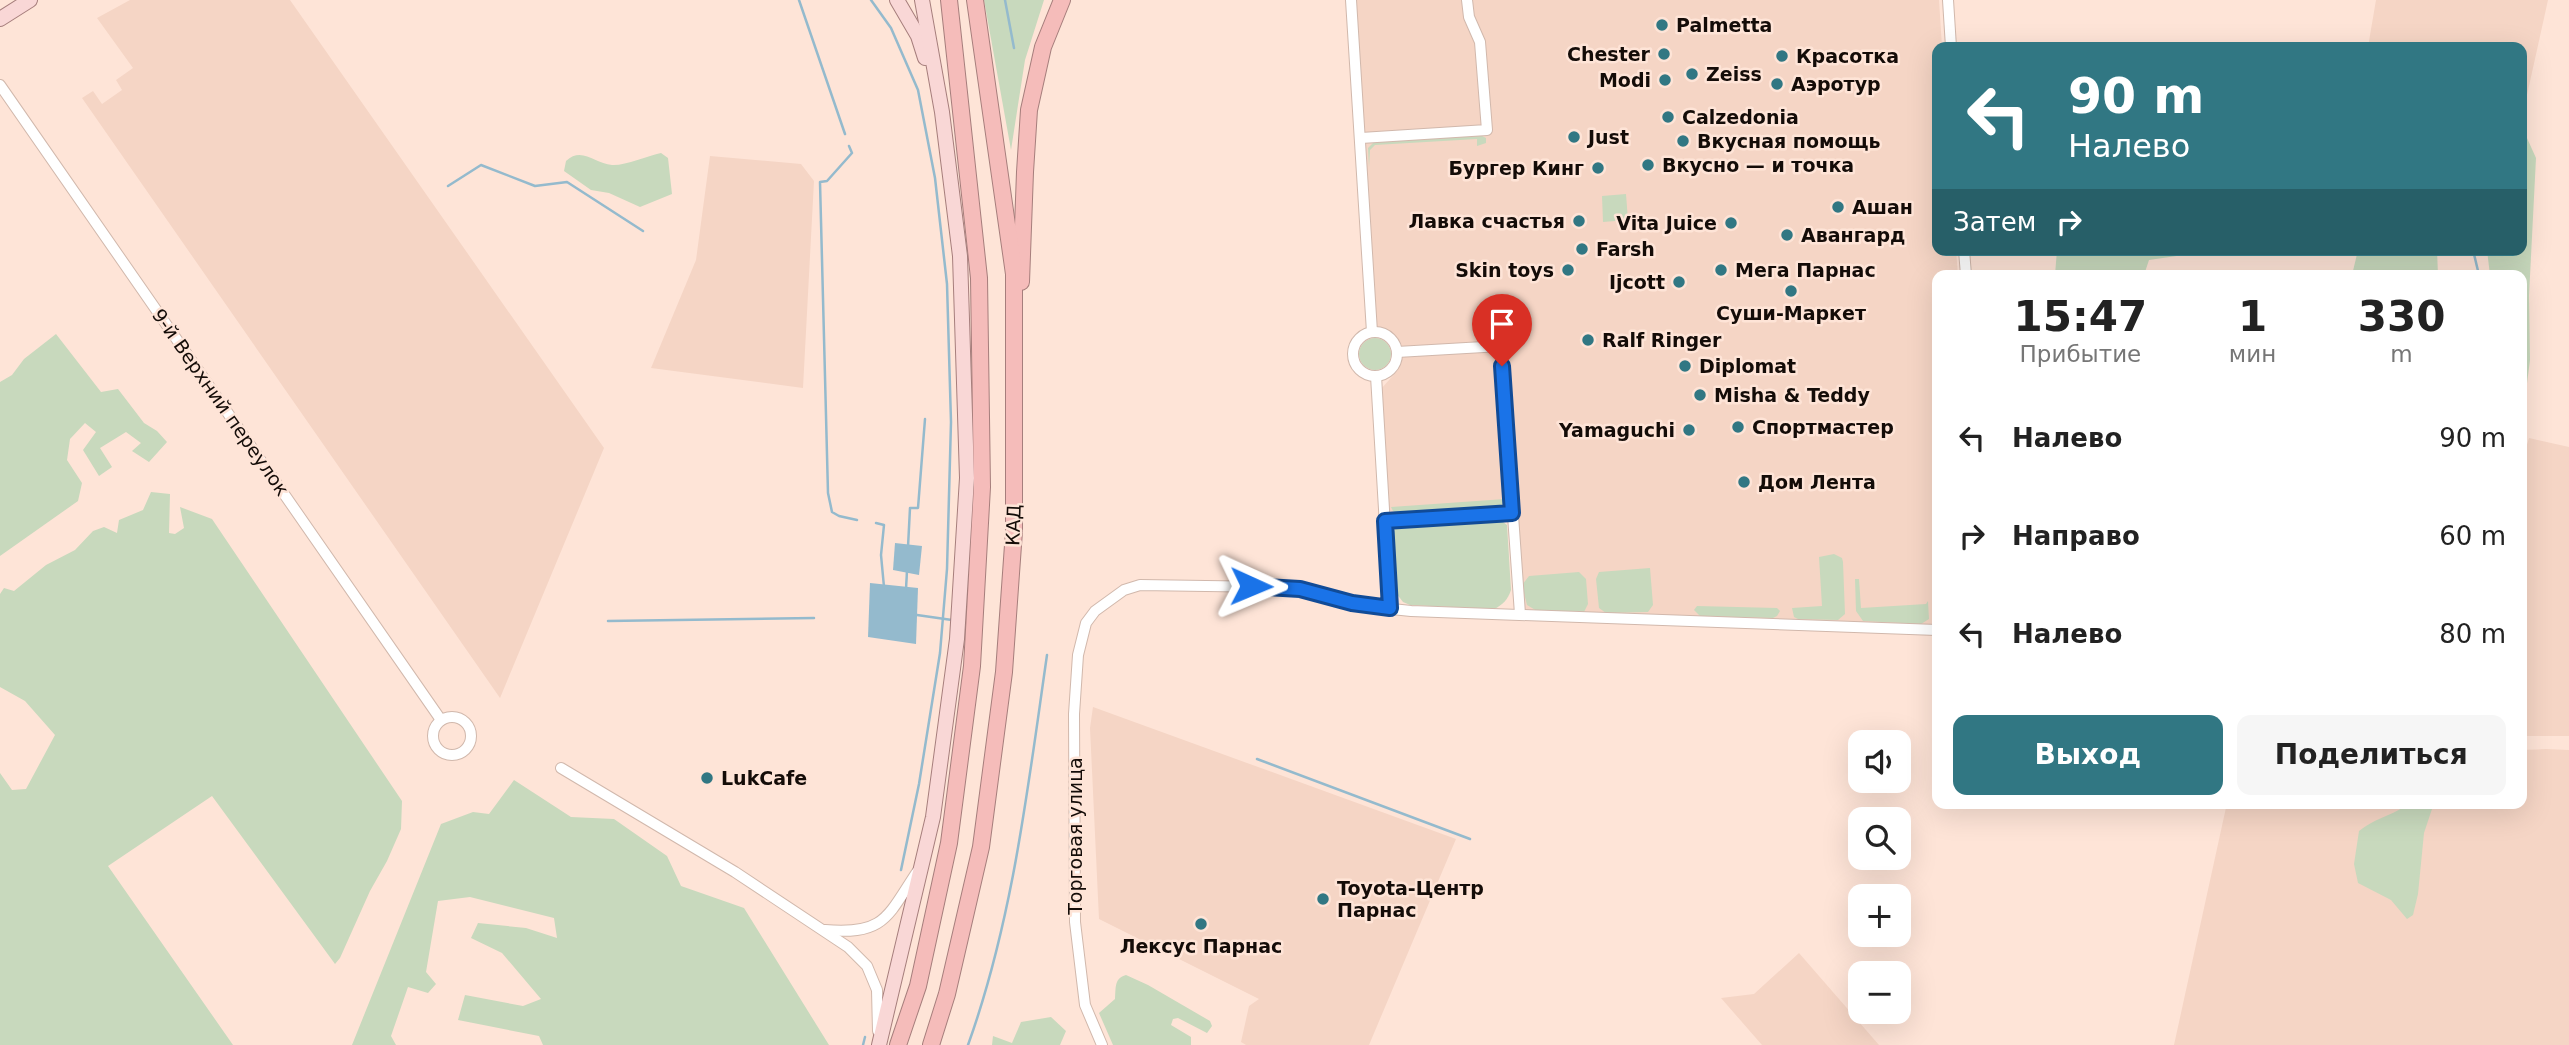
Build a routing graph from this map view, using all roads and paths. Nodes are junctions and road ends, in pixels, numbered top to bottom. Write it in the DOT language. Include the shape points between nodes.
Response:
graph roads {
  1 [pos="30,0"];
  2 [pos="897,0"];
  3 [pos="922,0"];
  4 [pos="949,0"];
  5 [pos="975,0"];
  6 [pos="1062,0"];
  7 [pos="1352,0"];
  8 [pos="1467,0"];
  9 [pos="1948,0"];
  10 [pos="0,19"];
  11 [pos="1951,42"];
  12 [pos="0,85"];
  13 [pos="942,112"];
  14 [pos="1361,138"];
  15 [pos="1015,328"];
  16 [pos="1372,332"];
  17 [pos="1397,352"];
  18 [pos="1376,376"];
  19 [pos="1512,513"];
  20 [pos="1385,521"];
  21 [pos="1390,608"];
  22 [pos="1520,614"];
  23 [pos="1932,630"];
  24 [pos="441,720"];
  25 [pos="561,768"];
  26 [pos="923,864"];
  27 [pos="825,930"];
  28 [pos="879,1045"];
  29 [pos="898,1045"];
  30 [pos="931,1045"];
  31 [pos="1102,1045"];
  1 -- 10 [label="main road"];
  2 -- 13 [label="main road" via="918,36"];
  3 -- 13 [label="main road"];
  4 -- 29 [label="highway, КАД" via="979,278 982,487 972,666 948,843 918,986"];
  5 -- 15 [label="highway, КАД" via="1014,274"];
  6 -- 15 [label="highway" via="1042,47 1029,110 1023,272"];
  7 -- 14 [label="street"];
  8 -- 14 [label="street" via="1480,42 1487,130"];
  9 -- 11 [label="street"];
  12 -- 24 [label="street, 9-й Верхний переулок"];
  13 -- 26 [label="main road" via="960,256 967,478 957,639"];
  14 -- 16 [label="street"];
  15 -- 30 [label="highway, КАД" via="1014,531 1004,671 981,847"];
  16 -- 17 [label="street" via="1392,340"];
  16 -- 18 [label="street" via="1356,343 1352,356 1358,369"];
  17 -- 18 [label="street" via="1394,366"];
  17 -- 19 [label="street" via="1501,346"];
  18 -- 20 [label="street"];
  19 -- 20 [label="street"];
  19 -- 22 [label="street"];
  20 -- 21 [label="street"];
  21 -- 22 [label="street"];
  21 -- 31 [label="street, Торговая улица" via="1279,587 1140,585 1110,599 1086,623 1078,655 1074,714 1075,912 1085,1005"];
  22 -- 23 [label="street"];
  25 -- 27 [label="street"];
  26 -- 27 [label="street" via="888,915 870,928"];
  26 -- 28 [label="main road"];
  27 -- 28 [label="street" via="867,966 877,990"];
}
